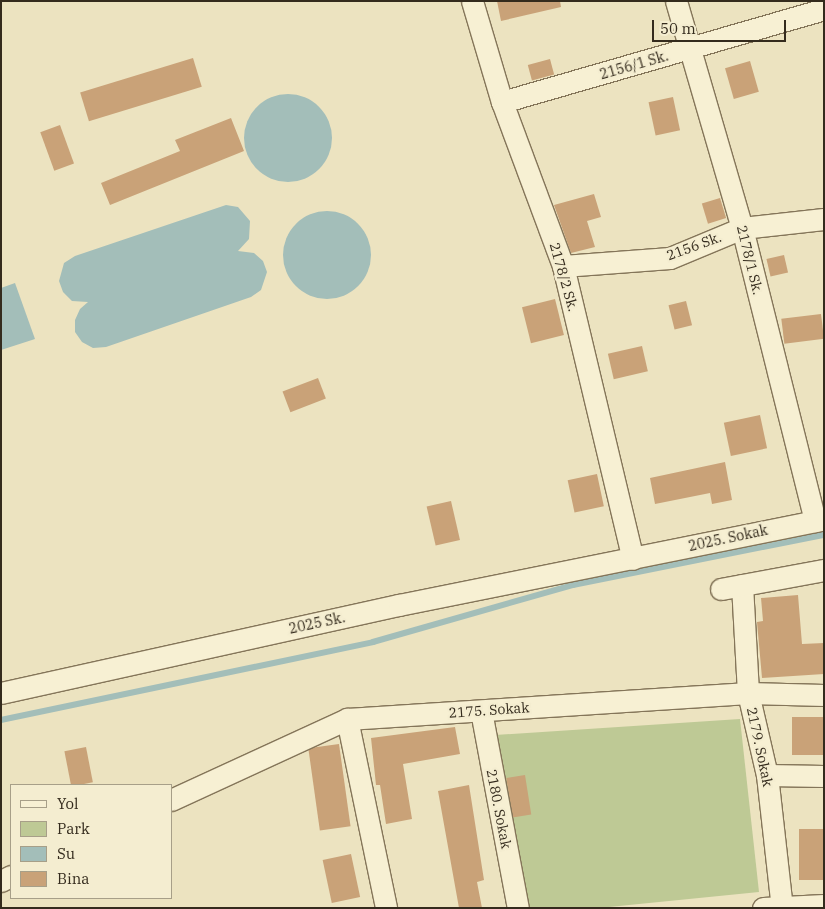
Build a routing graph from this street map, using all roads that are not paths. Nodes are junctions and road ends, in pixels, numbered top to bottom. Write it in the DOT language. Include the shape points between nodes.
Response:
graph roads {
  1 [pos="472,1"];
  2 [pos="676,1"];
  3 [pos="824,9"];
  4 [pos="690,49"];
  5 [pos="502,102"];
  6 [pos="824,220"];
  7 [pos="742,228"];
  8 [pos="563,266"];
  9 [pos="819,520"];
  10 [pos="633,559"];
  11 [pos="824,570"];
  12 [pos="742,586"];
  13 [pos="721,590"];
  14 [pos="1,693"];
  15 [pos="748,693"];
  16 [pos="824,695"];
  17 [pos="481,711"];
  18 [pos="347,720"];
  19 [pos="767,775"];
  20 [pos="824,776"];
  21 [pos="172,800"];
  22 [pos="824,905"];
  23 [pos="776,907"];
  24 [pos="386,908"];
  25 [pos="518,908"];
  1 -- 5 [label="street, 2178/2 Sk."];
  2 -- 4 [label="street, 2178/1 Sk."];
  3 -- 4 [label="street, 2156/1 Sk."];
  4 -- 5 [label="street, 2156/1 Sk."];
  4 -- 7 [label="street, 2178/1 Sk."];
  5 -- 8 [label="street, 2178/2 Sk."];
  6 -- 7 [label="street, 2156 Sk."];
  7 -- 8 [label="street, 2156 Sk." via="670,258"];
  7 -- 9 [label="street, 2178/1 Sk."];
  8 -- 10 [label="street, 2178/2 Sk."];
  9 -- 10 [label="street, 2025. Sokak"];
  10 -- 14 [label="street, 2025 Sk." via="389,607"];
  11 -- 12 [label="street"];
  12 -- 13 [label="street"];
  12 -- 15 [label="street, 2179. Sokak"];
  15 -- 16 [label="street, 2175. Sokak"];
  15 -- 17 [label="street, 2175. Sokak"];
  15 -- 19 [label="street, 2179. Sokak"];
  17 -- 18 [label="street, 2175. Sokak"];
  17 -- 25 [label="street, 2180. Sokak"];
  18 -- 21 [label="street, 2175. Sokak"];
  18 -- 24 [label="street"];
  19 -- 20 [label="street"];
  19 -- 23 [label="street, 2179. Sokak"];
  22 -- 23 [label="street"];
}
